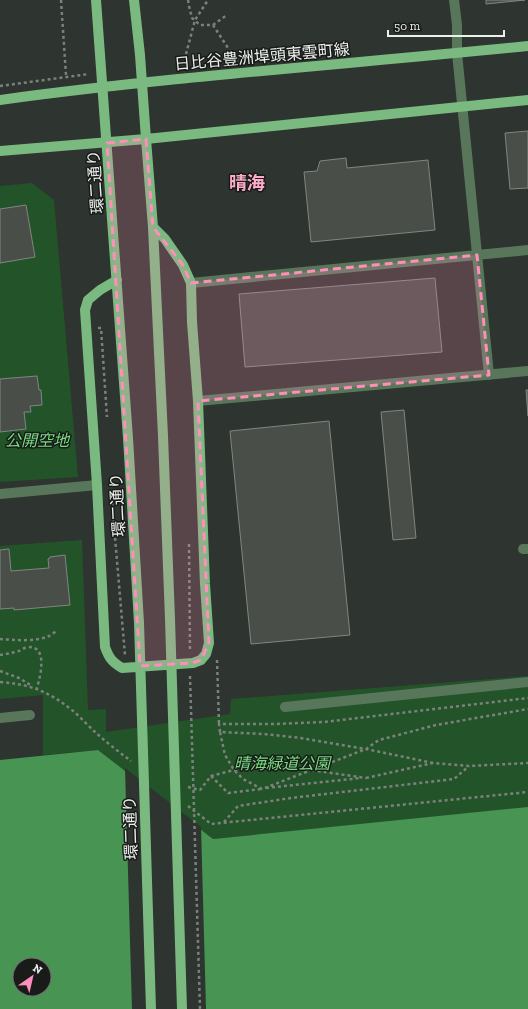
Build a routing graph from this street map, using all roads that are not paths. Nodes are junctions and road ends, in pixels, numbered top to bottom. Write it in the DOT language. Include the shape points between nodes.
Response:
graph roads {
  1 [pos="96,0"];
  2 [pos="134,0"];
  3 [pos="454,0"];
  4 [pos="528,46"];
  5 [pos="457,52"];
  6 [pos="142,82"];
  7 [pos="103,86"];
  8 [pos="0,100"];
  9 [pos="528,100"];
  10 [pos="463,107"];
  11 [pos="146,139"];
  12 [pos="107,143"];
  13 [pos="0,151"];
  14 [pos="154,227"];
  15 [pos="528,250"];
  16 [pos="477,255"];
  17 [pos="117,280"];
  18 [pos="191,283"];
  19 [pos="528,371"];
  20 [pos="489,375"];
  21 [pos="198,401"];
  22 [pos="97,485"];
  23 [pos="0,494"];
  24 [pos="528,682"];
  25 [pos="285,707"];
  26 [pos="30,716"];
  27 [pos="0,718"];
  28 [pos="151,1009"];
  29 [pos="182,1009"];
  1 -- 7 [label="main road, 環二通り"];
  2 -- 6 [label="main road"];
  3 -- 5 [label="street"];
  4 -- 5 [label="main road, 日比谷豊洲埠頭東雲町線"];
  5 -- 6 [label="main road, 日比谷豊洲埠頭東雲町線"];
  5 -- 10 [label="street"];
  6 -- 7 [label="main road, 日比谷豊洲埠頭東雲町線"];
  6 -- 11 [label="main road"];
  7 -- 8 [label="main road, 日比谷豊洲埠頭東雲町線"];
  7 -- 12 [label="main road, 環二通り"];
  9 -- 10 [label="main road"];
  10 -- 11 [label="main road"];
  10 -- 16 [label="street"];
  11 -- 12 [label="main road"];
  11 -- 14 [label="main road"];
  12 -- 13 [label="main road"];
  12 -- 17 [label="main road, 環二通り"];
  14 -- 18 [label="main road" via="183,265"];
  14 -- 29 [label="main road"];
  15 -- 16 [label="street"];
  16 -- 18 [label="street"];
  16 -- 20 [label="street"];
  17 -- 22 [label="main road" via="88,300 85,310"];
  17 -- 28 [label="main road, 環二通り" via="138,623"];
  18 -- 21 [label="main road"];
  19 -- 20 [label="street"];
  20 -- 21 [label="street"];
  21 -- 22 [label="main road" via="209,643 201,660 193,664 122,668 109,657 105,647"];
  22 -- 23 [label="street"];
  24 -- 25 [label="street"];
  26 -- 27 [label="street"];
}
